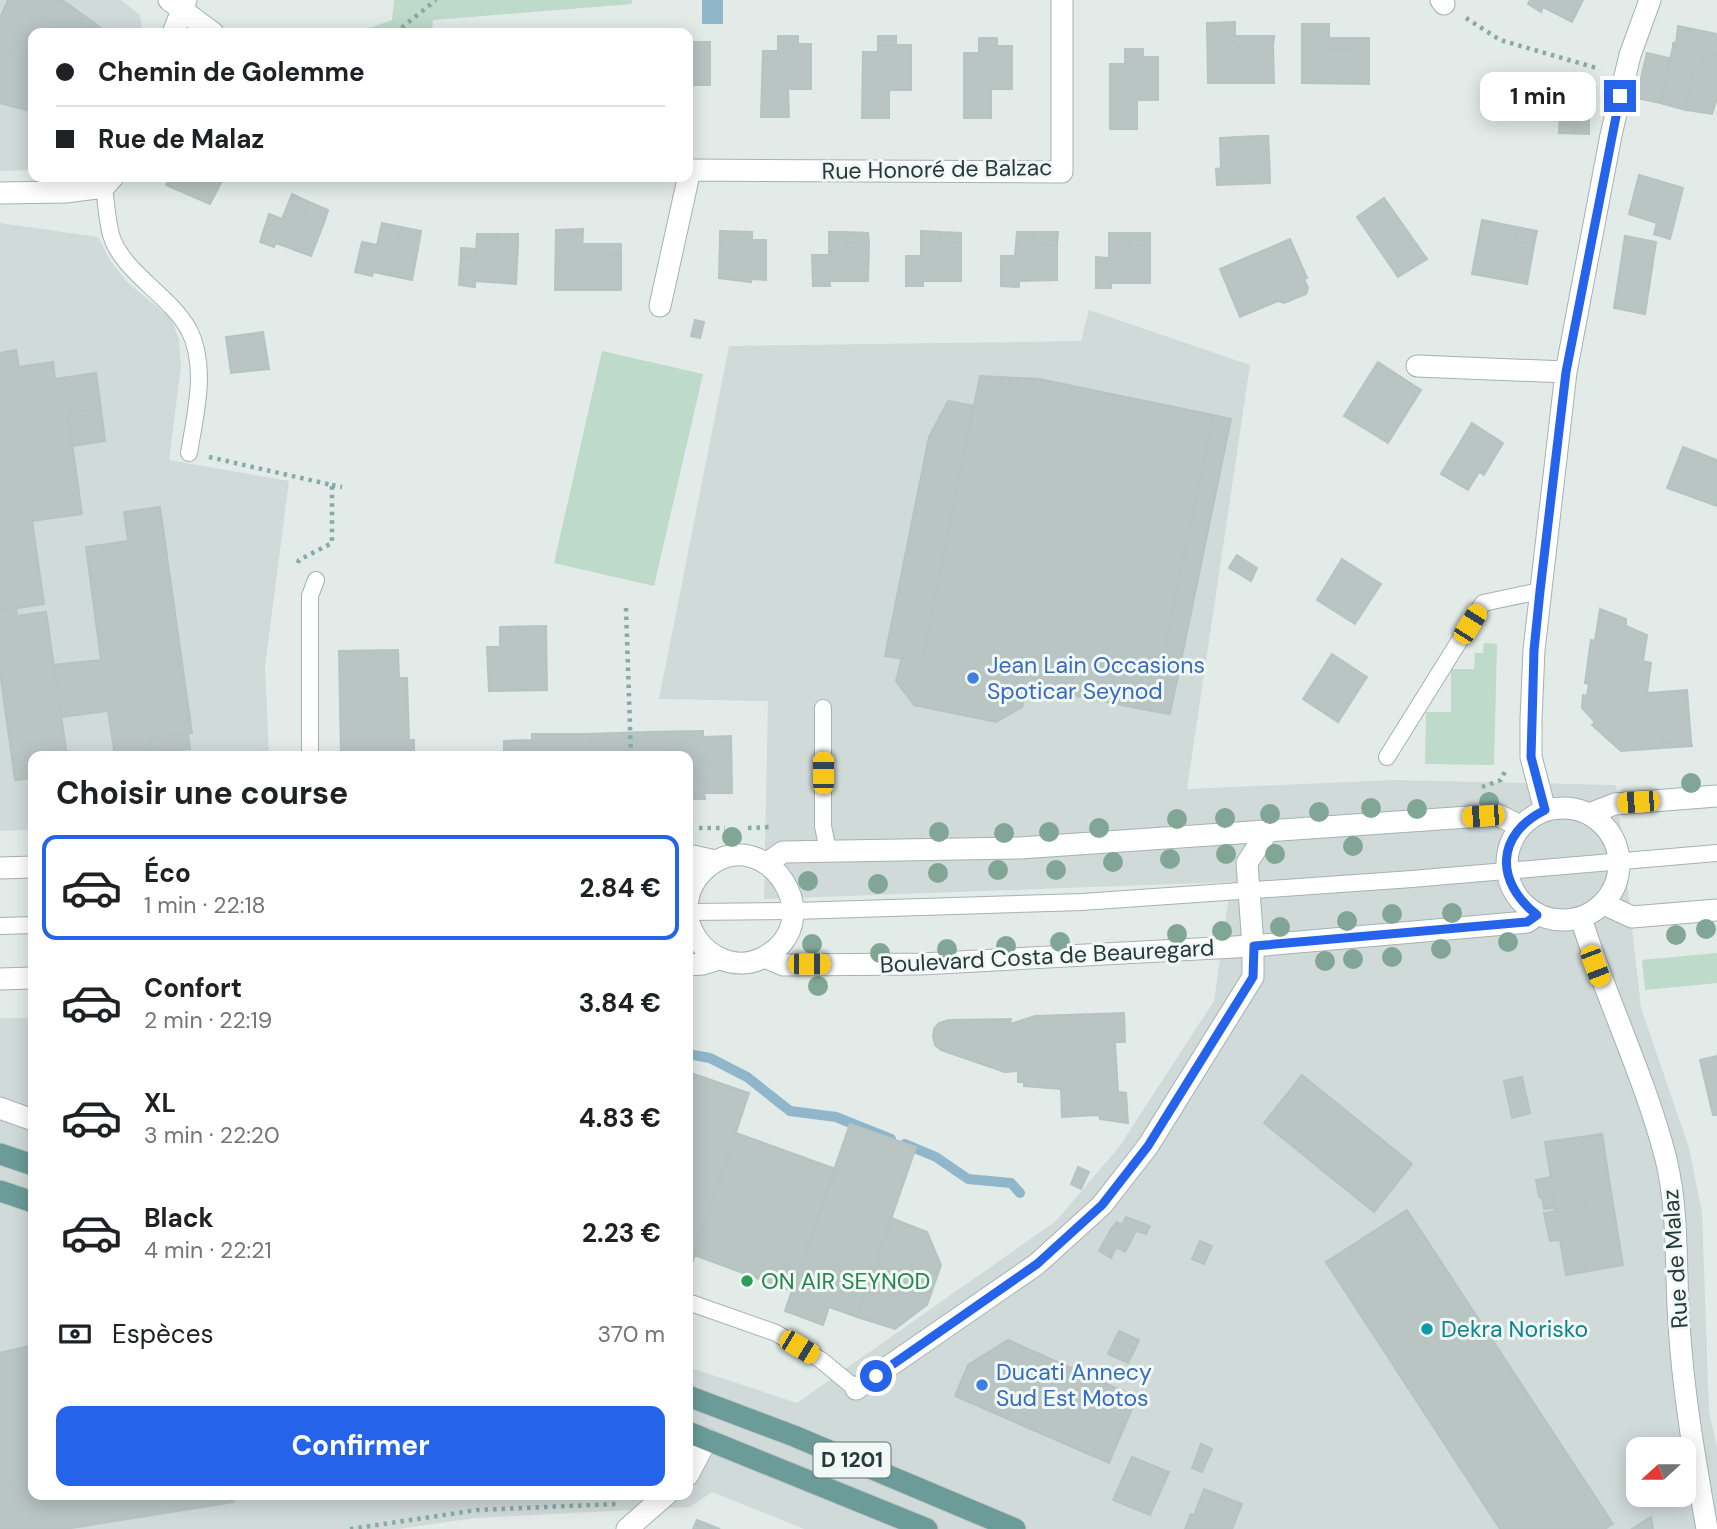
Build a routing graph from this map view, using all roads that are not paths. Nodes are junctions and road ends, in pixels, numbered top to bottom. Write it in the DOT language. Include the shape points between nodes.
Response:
graph roads {
  1 [pos="1062,0"];
  2 [pos="1650,0"];
  3 [pos="179,3"];
  4 [pos="174,28"];
  5 [pos="207,28"];
  6 [pos="693,170"];
  7 [pos="109,182"];
  8 [pos="686,182"];
  9 [pos="0,193"];
  10 [pos="660,306"];
  11 [pos="1417,366"];
  12 [pos="1566,372"];
  13 [pos="189,453"];
  14 [pos="316,580"];
  15 [pos="1540,591"];
  16 [pos="823,708"];
  17 [pos="310,751"];
  18 [pos="1387,757"];
  19 [pos="1717,796"];
  20 [pos="1545,810"];
  21 [pos="1589,814"];
  22 [pos="1520,826"];
  23 [pos="1267,832"];
  24 [pos="828,851"];
  25 [pos="1717,853"];
  26 [pos="693,856"];
  27 [pos="716,861"];
  28 [pos="1619,862"];
  29 [pos="766,863"];
  30 [pos="28,867"];
  31 [pos="0,868"];
  32 [pos="1506,869"];
  33 [pos="693,884"];
  34 [pos="1250,889"];
  35 [pos="1604,904"];
  36 [pos="1717,910"];
  37 [pos="794,911"];
  38 [pos="693,912"];
  39 [pos="1537,915"];
  40 [pos="1581,918"];
  41 [pos="28,925"];
  42 [pos="0,926"];
  43 [pos="693,935"];
  44 [pos="1254,946"];
  45 [pos="765,957"];
  46 [pos="719,959"];
  47 [pos="693,965"];
  48 [pos="28,978"];
  49 [pos="0,979"];
  50 [pos="0,1108"];
  51 [pos="28,1118"];
  52 [pos="0,1154"];
  53 [pos="28,1163"];
  54 [pos="0,1191"];
  55 [pos="28,1200"];
  56 [pos="693,1304"];
  57 [pos="856,1389"];
  58 [pos="693,1398"];
  59 [pos="697,1435"];
  60 [pos="693,1453"];
  61 [pos="660,1500"];
  62 [pos="627,1529"];
  63 [pos="928,1529"];
  64 [pos="1015,1529"];
  65 [pos="1707,1529"];
  1 -- 6 [label="street, Rue Honoré de Balzac" via="1062,172"];
  2 -- 12 [label="street" via="1630,55 1611,135"];
  3 -- 4 [label="street"];
  3 -- 5 [label="street"];
  7 -- 9 [label="street" via="65,192"];
  7 -- 13 [label="lane" via="111,237 126,261 170,303 189,331 197,355 198,394"];
  8 -- 10 [label="street"];
  11 -- 12 [label="street"];
  12 -- 15 [label="street"];
  14 -- 17 [label="lane" via="310,596"];
  15 -- 18 [label="lane" via="1483,603"];
  15 -- 20 [label="street" via="1531,757"];
  16 -- 24 [label="lane" via="823,826"];
  19 -- 21 [label="street" via="1615,804"];
  20 -- 21 [label="street" via="1567,808"];
  20 -- 22 [label="street"];
  21 -- 28 [label="street" via="1615,843"];
  22 -- 23 [label="street" via="1498,815"];
  22 -- 32 [label="street" via="1509,846"];
  23 -- 24 [label="street" via="1020,848"];
  23 -- 34 [label="street" via="1247,863"];
  24 -- 29 [label="street" via="783,852"];
  25 -- 28 [label="lane"];
  26 -- 27 [label="street"];
  27 -- 29 [label="street" via="741,855"];
  27 -- 33 [label="street" via="699,873"];
  28 -- 32 [label="lane"];
  28 -- 35 [label="street" via="1616,885"];
  29 -- 37 [label="street" via="787,883"];
  30 -- 31 [label="street"];
  32 -- 34 [label="lane"];
  32 -- 39 [label="street" via="1511,887"];
  34 -- 37 [label="lane" via="1082,902"];
  34 -- 44 [label="street"];
  35 -- 36 [label="street" via="1632,917"];
  35 -- 40 [label="street"];
  37 -- 38 [label="lane"];
  37 -- 45 [label="street" via="790,930"];
  39 -- 40 [label="street, Boulevard Costa de Beauregard" via="1551,920"];
  39 -- 44 [label="street, Boulevard Costa de Beauregard" via="1527,922"];
  40 -- 65 [label="street, Rue de Malaz" via="1666,1159 1676,1216 1684,1394"];
  41 -- 42 [label="lane"];
  43 -- 46 [label="street"];
  44 -- 45 [label="street, Boulevard Costa de Beauregard" via="921,964 783,964"];
  44 -- 57 [label="street" via="1253,977 1148,1146 1102,1205 1037,1264"];
  45 -- 46 [label="street, Boulevard Costa de Beauregard" via="742,963"];
  46 -- 47 [label="street, Boulevard Costa de Beauregard"];
  48 -- 49 [label="street"];
  50 -- 51 [label="street"];
  52 -- 53 [label="main road"];
  54 -- 55 [label="main road"];
  56 -- 57 [label="lane" via="776,1333 821,1360"];
  58 -- 64 [label="main road, D 1201"];
  59 -- 60 [label="street"];
  59 -- 63 [label="main road, D 1201"];
  61 -- 62 [label="street"];
}
